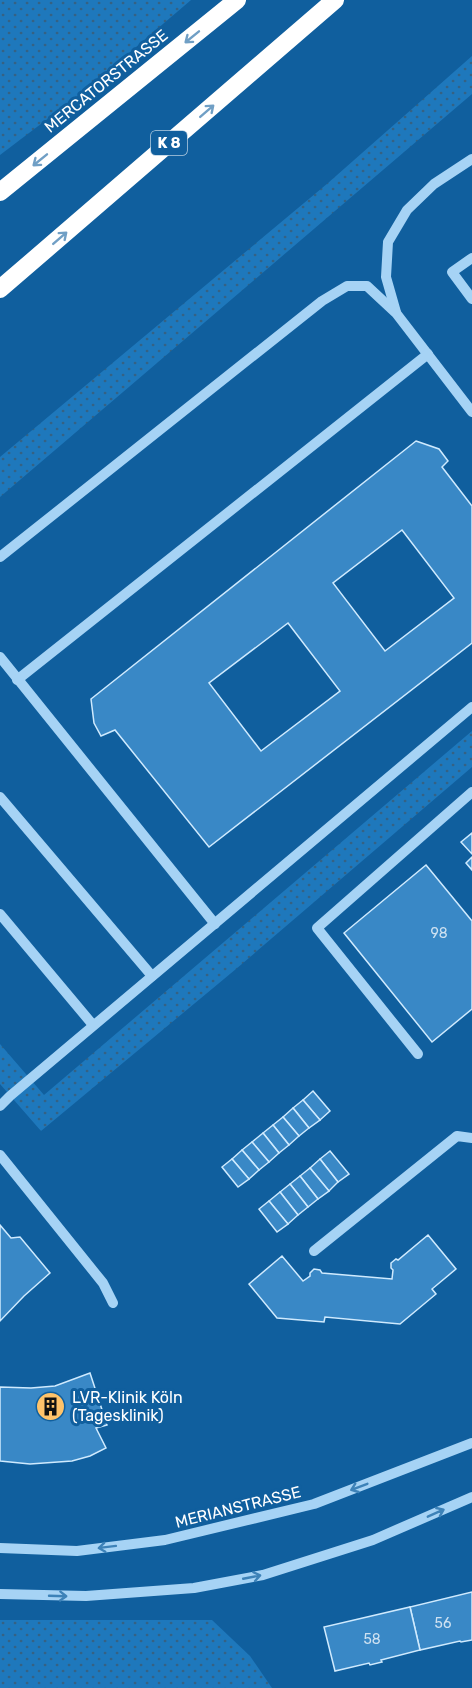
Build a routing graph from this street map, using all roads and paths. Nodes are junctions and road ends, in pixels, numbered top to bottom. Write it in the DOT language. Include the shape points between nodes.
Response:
graph roads {
  1 [pos="237,0"];
  2 [pos="329,5"];
  3 [pos="472,159"];
  4 [pos="0,192"];
  5 [pos="472,258"];
  6 [pos="0,290"];
  7 [pos="472,299"];
  8 [pos="396,314"];
  9 [pos="428,354"];
  10 [pos="472,412"];
  11 [pos="0,557"];
  12 [pos="0,657"];
  13 [pos="17,680"];
  14 [pos="472,707"];
  15 [pos="472,792"];
  16 [pos="0,797"];
  17 [pos="0,914"];
  18 [pos="215,924"];
  19 [pos="152,976"];
  20 [pos="93,1025"];
  21 [pos="418,1054"];
  22 [pos="0,1106"];
  23 [pos="472,1138"];
  24 [pos="0,1155"];
  25 [pos="314,1251"];
  26 [pos="113,1303"];
  27 [pos="472,1443"];
  28 [pos="472,1497"];
  29 [pos="0,1548"];
  30 [pos="0,1594"];
  1 -- 4 [label="highway, MERCATORSTRASSE, one-way"];
  6 -- 2 [label="highway, K 8, one-way"];
  3 -- 8 [label="street" via="434,184 407,210 388,242 386,277"];
  5 -- 7 [label="street" via="452,272"];
  8 -- 9 [label="street"];
  8 -- 11 [label="street" via="367,286 346,286 321,301"];
  9 -- 10 [label="street"];
  9 -- 13 [label="street"];
  12 -- 13 [label="street"];
  13 -- 18 [label="street"];
  14 -- 18 [label="street"];
  15 -- 21 [label="street" via="317,928"];
  16 -- 19 [label="street"];
  17 -- 20 [label="street"];
  18 -- 19 [label="street"];
  19 -- 20 [label="street"];
  20 -- 22 [label="street"];
  23 -- 25 [label="street" via="457,1136"];
  24 -- 26 [label="street" via="103,1283"];
  27 -- 29 [label="street, MERIANSTRASSE, one-way" via="314,1504 165,1540 77,1551"];
  30 -- 28 [label="street, one-way" via="86,1596 194,1588 263,1575 373,1540"];
}
